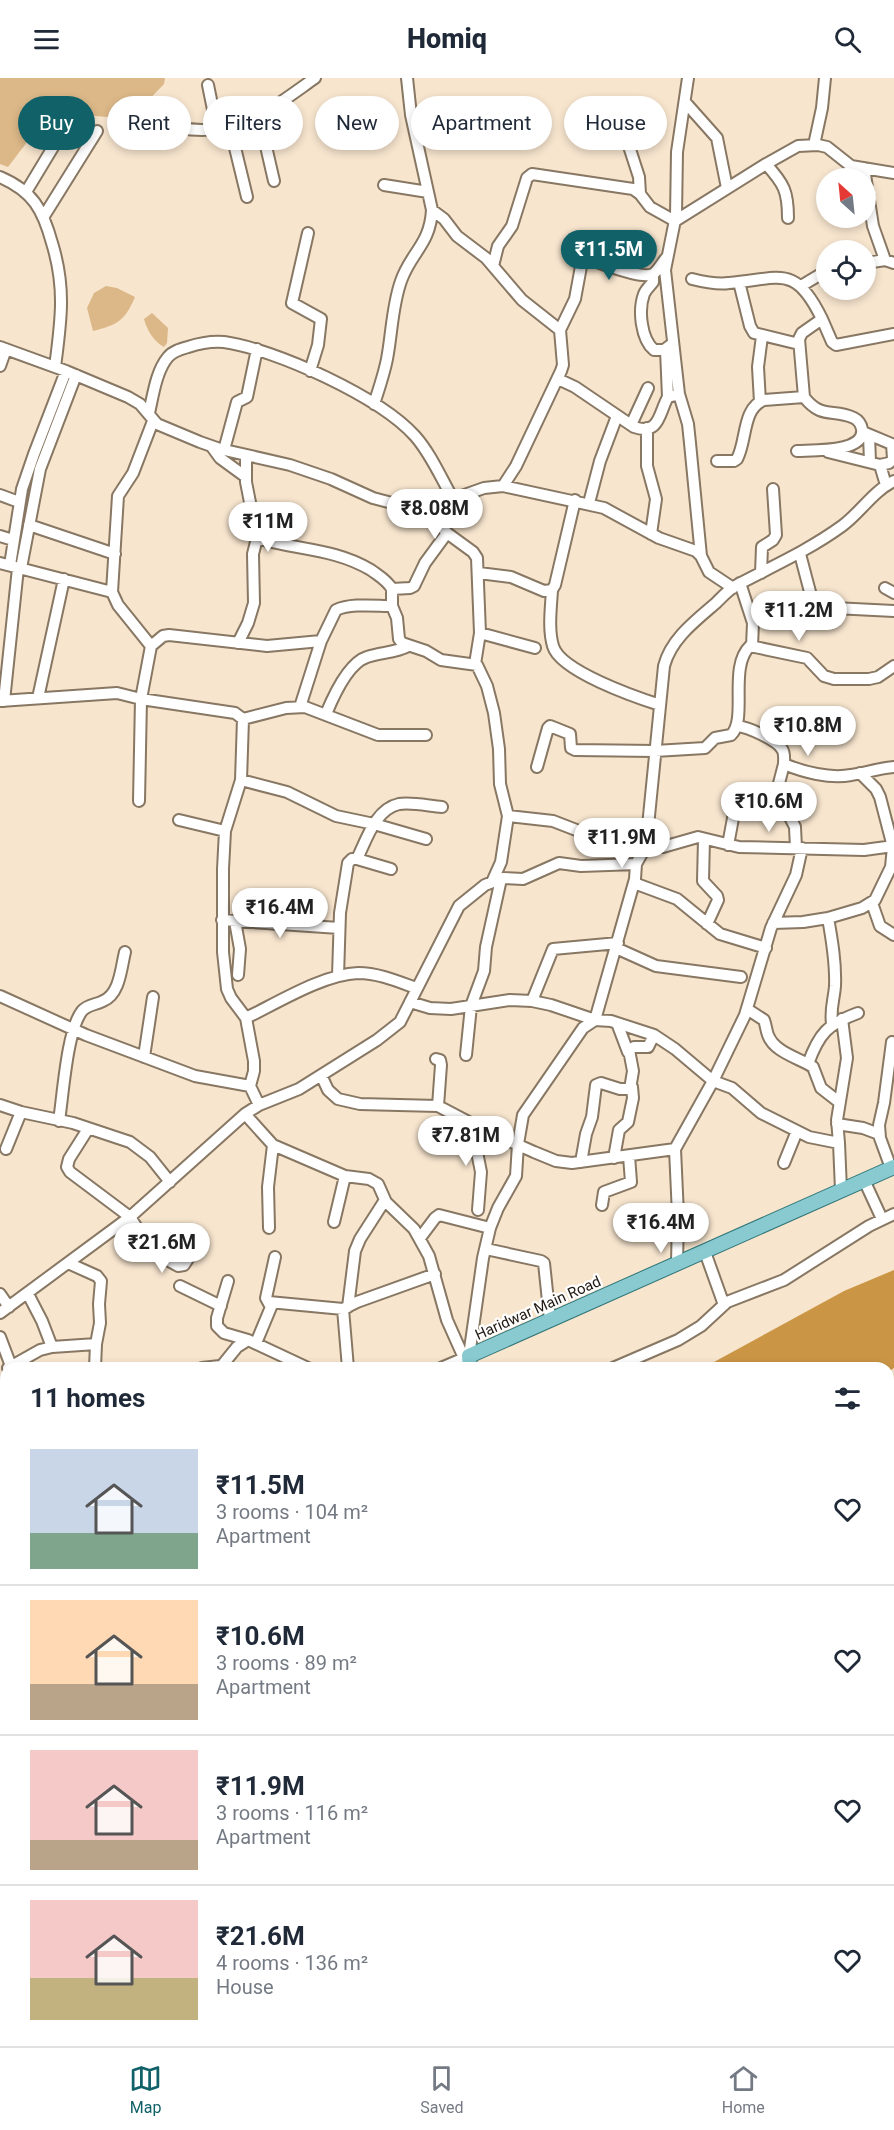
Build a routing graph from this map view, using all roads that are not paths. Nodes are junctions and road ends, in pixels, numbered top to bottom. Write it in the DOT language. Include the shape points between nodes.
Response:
graph roads {
  1 [pos="315,78"];
  2 [pos="407,78"];
  3 [pos="688,78"];
  4 [pos="825,78"];
  5 [pos="208,85"];
  6 [pos="210,96"];
  7 [pos="288,96"];
  8 [pos="685,102"];
  9 [pos="97,131"];
  10 [pos="814,145"];
  11 [pos="51,150"];
  12 [pos="235,150"];
  13 [pos="267,150"];
  14 [pos="630,150"];
  15 [pos="766,164"];
  16 [pos="864,168"];
  17 [pos="876,170"];
  18 [pos="894,173"];
  19 [pos="0,177"];
  20 [pos="274,181"];
  21 [pos="384,185"];
  22 [pos="727,188"];
  23 [pos="26,192"];
  24 [pos="428,192"];
  25 [pos="640,194"];
  26 [pos="247,197"];
  27 [pos="432,210"];
  28 [pos="44,216"];
  29 [pos="788,218"];
  30 [pos="675,221"];
  31 [pos="874,228"];
  32 [pos="308,233"];
  33 [pos="666,258"];
  34 [pos="890,262"];
  35 [pos="493,266"];
  36 [pos="652,274"];
  37 [pos="816,277"];
  38 [pos="692,279"];
  39 [pos="739,282"];
  40 [pos="801,286"];
  41 [pos="822,319"];
  42 [pos="560,330"];
  43 [pos="894,334"];
  44 [pos="762,336"];
  45 [pos="799,344"];
  46 [pos="669,347"];
  47 [pos="3,348"];
  48 [pos="257,349"];
  49 [pos="0,366"];
  50 [pos="66,371"];
  51 [pos="310,371"];
  52 [pos="558,379"];
  53 [pos="648,388"];
  54 [pos="674,396"];
  55 [pos="804,397"];
  56 [pos="760,402"];
  57 [pos="374,404"];
  58 [pos="617,416"];
  59 [pos="151,417"];
  60 [pos="631,425"];
  61 [pos="647,428"];
  62 [pos="866,434"];
  63 [pos="893,445"];
  64 [pos="212,446"];
  65 [pos="224,450"];
  66 [pos="797,452"];
  67 [pos="839,452"];
  68 [pos="246,455"];
  69 [pos="717,461"];
  70 [pos="875,464"];
  71 [pos="246,477"];
  72 [pos="890,483"];
  73 [pos="503,486"];
  74 [pos="773,489"];
  75 [pos="0,495"];
  76 [pos="453,499"];
  77 [pos="575,500"];
  78 [pos="19,502"];
  79 [pos="589,503"];
  80 [pos="421,504"];
  81 [pos="29,525"];
  82 [pos="447,533"];
  83 [pos="651,534"];
  84 [pos="0,536"];
  85 [pos="257,538"];
  86 [pos="13,540"];
  87 [pos="115,554"];
  88 [pos="800,554"];
  89 [pos="701,556"];
  90 [pos="12,566"];
  91 [pos="479,573"];
  92 [pos="761,573"];
  93 [pos="64,579"];
  94 [pos="736,586"];
  95 [pos="392,589"];
  96 [pos="552,590"];
  97 [pos="112,592"];
  98 [pos="392,606"];
  99 [pos="894,611"];
  100 [pos="480,633"];
  101 [pos="321,642"];
  102 [pos="238,643"];
  103 [pos="408,645"];
  104 [pos="151,646"];
  105 [pos="752,646"];
  106 [pos="535,648"];
  107 [pos="475,664"];
  108 [pos="894,666"];
  109 [pos="38,698"];
  110 [pos="141,699"];
  111 [pos="2,701"];
  112 [pos="660,705"];
  113 [pos="300,707"];
  114 [pos="326,714"];
  115 [pos="243,718"];
  116 [pos="737,726"];
  117 [pos="426,735"];
  118 [pos="655,751"];
  119 [pos="784,764"];
  120 [pos="537,767"];
  121 [pos="894,767"];
  122 [pos="860,773"];
  123 [pos="241,780"];
  124 [pos="737,797"];
  125 [pos="139,801"];
  126 [pos="442,807"];
  127 [pos="508,816"];
  128 [pos="178,820"];
  129 [pos="374,824"];
  130 [pos="225,831"];
  131 [pos="426,839"];
  132 [pos="704,839"];
  133 [pos="728,844"];
  134 [pos="646,846"];
  135 [pos="894,846"];
  136 [pos="799,848"];
  137 [pos="620,852"];
  138 [pos="357,860"];
  139 [pos="636,864"];
  140 [pos="391,869"];
  141 [pos="497,880"];
  142 [pos="634,883"];
  143 [pos="872,903"];
  144 [pos="828,918"];
  145 [pos="222,920"];
  146 [pos="235,921"];
  147 [pos="774,923"];
  148 [pos="707,924"];
  149 [pos="339,928"];
  150 [pos="894,935"];
  151 [pos="617,946"];
  152 [pos="766,948"];
  153 [pos="125,952"];
  154 [pos="237,975"];
  155 [pos="338,976"];
  156 [pos="741,977"];
  157 [pos="416,988"];
  158 [pos="0,996"];
  159 [pos="153,997"];
  160 [pos="532,1001"];
  161 [pos="410,1002"];
  162 [pos="471,1006"];
  163 [pos="747,1009"];
  164 [pos="858,1013"];
  165 [pos="246,1018"];
  166 [pos="595,1020"];
  167 [pos="837,1022"];
  168 [pos="617,1023"];
  169 [pos="75,1030"];
  170 [pos="654,1035"];
  171 [pos="892,1042"];
  172 [pos="628,1052"];
  173 [pos="466,1055"];
  174 [pos="144,1057"];
  175 [pos="436,1059"];
  176 [pos="808,1064"];
  177 [pos="321,1075"];
  178 [pos="713,1081"];
  179 [pos="250,1086"];
  180 [pos="632,1087"];
  181 [pos="839,1102"];
  182 [pos="0,1105"];
  183 [pos="259,1105"];
  184 [pos="438,1106"];
  185 [pos="21,1112"];
  186 [pos="245,1114"];
  187 [pos="59,1121"];
  188 [pos="837,1124"];
  189 [pos="476,1126"];
  190 [pos="88,1129"];
  191 [pos="797,1131"];
  192 [pos="879,1134"];
  193 [pos="839,1143"];
  194 [pos="518,1144"];
  195 [pos="273,1145"];
  196 [pos="6,1149"];
  197 [pos="675,1149"];
  198 [pos="629,1156"];
  199 [pos="614,1158"];
  200 [pos="581,1162"];
  201 [pos="784,1162"];
  202 [pos="893,1167"];
  203 [pos="345,1176"];
  204 [pos="864,1180"];
  205 [pos="170,1182"];
  206 [pos="841,1190"];
  207 [pos="385,1200"];
  208 [pos="602,1205"];
  209 [pos="478,1210"];
  210 [pos="894,1214"];
  211 [pos="130,1217"];
  212 [pos="882,1219"];
  213 [pos="334,1221"];
  214 [pos="269,1228"];
  215 [pos="490,1228"];
  216 [pos="420,1238"];
  217 [pos="201,1239"];
  218 [pos="486,1249"];
  219 [pos="705,1252"];
  220 [pos="275,1257"];
  221 [pos="68,1263"];
  222 [pos="677,1264"];
  223 [pos="435,1274"];
  224 [pos="228,1281"];
  225 [pos="180,1286"];
  226 [pos="0,1294"];
  227 [pos="28,1294"];
  228 [pos="269,1302"];
  229 [pos="724,1305"];
  230 [pos="221,1306"];
  231 [pos="346,1308"];
  232 [pos="4,1310"];
  233 [pos="550,1320"];
  234 [pos="0,1337"];
  235 [pos="252,1341"];
  236 [pos="96,1344"];
  237 [pos="52,1347"];
  238 [pos="468,1361"];
  239 [pos="7,1362"];
  240 [pos="19,1362"];
  241 [pos="95,1362"];
  242 [pos="224,1362"];
  243 [pos="296,1362"];
  244 [pos="348,1362"];
  245 [pos="626,1362"];
  1 -- 7 [label="street"];
  2 -- 24 [label="street"];
  3 -- 8 [label="street"];
  4 -- 10 [label="street"];
  5 -- 6 [label="street"];
  8 -- 22 [label="street" via="717,138"];
  8 -- 30 [label="street" via="677,152"];
  9 -- 28 [label="street"];
  10 -- 15 [label="street" via="798,146"];
  10 -- 16 [label="street" via="827,147 850,166"];
  11 -- 23 [label="street"];
  12 -- 26 [label="street"];
  13 -- 20 [label="street"];
  14 -- 25 [label="street"];
  15 -- 22 [label="street"];
  15 -- 29 [label="street" via="786,192"];
  17 -- 18 [label="street"];
  19 -- 23 [label="street"];
  21 -- 24 [label="street"];
  22 -- 30 [label="street"];
  23 -- 28 [label="street"];
  24 -- 27 [label="street"];
  25 -- 30 [label="street" via="650,207"];
  25 -- 35 [label="street" via="628,188 532,174 527,178 508,235 498,246"];
  27 -- 35 [label="street"];
  27 -- 57 [label="street" via="428,235 400,282 387,359"];
  28 -- 50 [label="street" via="62,284 60,324"];
  30 -- 33 [label="street"];
  31 -- 34 [label="street"];
  32 -- 51 [label="street" via="292,303 321,319"];
  33 -- 36 [label="street"];
  33 -- 46 [label="street"];
  35 -- 42 [label="street" via="522,300"];
  36 -- 42 [label="street" via="641,275 583,259 575,298"];
  36 -- 46 [label="street" via="653,282 644,294 645,336 651,349"];
  37 -- 40 [label="street"];
  38 -- 39 [label="street" via="721,284"];
  39 -- 40 [label="street" via="783,277"];
  39 -- 44 [label="street" via="750,326"];
  40 -- 41 [label="street"];
  41 -- 43 [label="street" via="836,345"];
  41 -- 45 [label="street" via="802,333"];
  42 -- 52 [label="street" via="563,364"];
  44 -- 45 [label="street"];
  44 -- 56 [label="street" via="758,367"];
  45 -- 55 [label="street"];
  46 -- 54 [label="street"];
  47 -- 49 [label="street"];
  47 -- 50 [label="street"];
  48 -- 51 [label="street"];
  48 -- 59 [label="street" via="210,342 173,353 159,374"];
  48 -- 65 [label="street" via="247,397 237,402"];
  50 -- 59 [label="street" via="128,397"];
  50 -- 78 [label="street" via="33,454"];
  50 -- 81 [label="street"];
  51 -- 57 [label="street"];
  52 -- 58 [label="street"];
  52 -- 73 [label="street"];
  53 -- 60 [label="street"];
  54 -- 61 [label="street" via="655,425"];
  54 -- 89 [label="street" via="688,424"];
  55 -- 56 [label="street"];
  55 -- 62 [label="street" via="814,409 853,418"];
  56 -- 69 [label="street" via="751,410 737,459"];
  57 -- 76 [label="street" via="415,436"];
  58 -- 60 [label="street"];
  58 -- 79 [label="street"];
  59 -- 64 [label="street"];
  59 -- 87 [label="street" via="136,467 118,496"];
  60 -- 61 [label="street"];
  61 -- 83 [label="street" via="648,466 656,500"];
  62 -- 63 [label="street"];
  62 -- 67 [label="street"];
  62 -- 70 [label="street"];
  63 -- 70 [label="street" via="893,459"];
  64 -- 65 [label="street"];
  64 -- 71 [label="street" via="224,462"];
  65 -- 68 [label="street"];
  66 -- 67 [label="street"];
  67 -- 70 [label="street"];
  68 -- 71 [label="street"];
  68 -- 80 [label="street" via="290,465 373,498 406,506"];
  70 -- 72 [label="street"];
  71 -- 85 [label="street"];
  72 -- 88 [label="street" via="844,525"];
  73 -- 76 [label="street"];
  73 -- 77 [label="street"];
  74 -- 92 [label="street" via="776,535 762,547"];
  75 -- 78 [label="street"];
  76 -- 80 [label="street"];
  77 -- 79 [label="street"];
  77 -- 96 [label="street"];
  78 -- 86 [label="street"];
  79 -- 83 [label="street" via="614,512"];
  80 -- 82 [label="street"];
  81 -- 87 [label="street"];
  81 -- 90 [label="street"];
  82 -- 91 [label="street" via="473,552"];
  82 -- 95 [label="street" via="424,563 414,586"];
  83 -- 89 [label="street"];
  84 -- 86 [label="street"];
  85 -- 95 [label="street" via="354,560 383,578"];
  85 -- 102 [label="street" via="253,554 254,603"];
  86 -- 90 [label="street"];
  87 -- 97 [label="street"];
  88 -- 92 [label="street"];
  88 -- 99 [label="street" via="814,607"];
  89 -- 94 [label="street" via="709,572"];
  90 -- 93 [label="street"];
  90 -- 111 [label="street"];
  91 -- 96 [label="street" via="511,577 544,591"];
  91 -- 100 [label="street"];
  92 -- 94 [label="street"];
  93 -- 97 [label="street"];
  93 -- 109 [label="street"];
  94 -- 105 [label="street" via="753,623"];
  94 -- 112 [label="street" via="685,631 669,652"];
  95 -- 98 [label="street"];
  96 -- 112 [label="street" via="551,637 558,657 606,685"];
  97 -- 104 [label="street"];
  98 -- 101 [label="street" via="339,608"];
  98 -- 103 [label="street" via="399,639"];
  100 -- 106 [label="street"];
  100 -- 107 [label="street"];
  101 -- 102 [label="street" via="267,646"];
  101 -- 113 [label="street"];
  102 -- 104 [label="street" via="169,635"];
  103 -- 107 [label="street" via="441,660"];
  103 -- 114 [label="street" via="353,664"];
  104 -- 110 [label="street"];
  105 -- 108 [label="street" via="807,658 824,676 834,679 869,679"];
  105 -- 116 [label="street" via="746,650 739,673"];
  107 -- 127 [label="street" via="491,697 500,784"];
  109 -- 110 [label="street" via="108,693"];
  109 -- 111 [label="street"];
  110 -- 115 [label="street" via="235,713"];
  110 -- 125 [label="street"];
  112 -- 118 [label="street"];
  113 -- 114 [label="street"];
  113 -- 115 [label="street"];
  114 -- 117 [label="street" via="378,735"];
  115 -- 123 [label="street"];
  116 -- 118 [label="street" via="734,733 715,738 705,748"];
  116 -- 119 [label="street" via="781,747"];
  118 -- 120 [label="street" via="575,750 570,734 550,726"];
  118 -- 134 [label="street"];
  119 -- 122 [label="street" via="816,773"];
  119 -- 136 [label="street" via="777,791 795,827"];
  121 -- 122 [label="street"];
  122 -- 135 [label="street" via="876,789"];
  123 -- 129 [label="street" via="287,792 336,816"];
  123 -- 130 [label="street"];
  124 -- 133 [label="street"];
  126 -- 129 [label="street" via="398,804"];
  127 -- 137 [label="street" via="553,821 615,845"];
  127 -- 141 [label="street"];
  128 -- 130 [label="street"];
  129 -- 131 [label="street"];
  129 -- 138 [label="street"];
  130 -- 145 [label="street"];
  132 -- 133 [label="street"];
  132 -- 134 [label="street" via="698,837 663,847"];
  132 -- 148 [label="street" via="703,880 718,900"];
  133 -- 136 [label="street"];
  134 -- 139 [label="street"];
  135 -- 136 [label="street" via="864,850"];
  135 -- 143 [label="street" via="889,872"];
  136 -- 147 [label="street" via="796,875"];
  138 -- 140 [label="street"];
  138 -- 149 [label="street" via="348,863"];
  139 -- 141 [label="street" via="559,863 523,879"];
  139 -- 142 [label="street"];
  141 -- 157 [label="street" via="459,906"];
  141 -- 162 [label="street" via="484,971"];
  142 -- 148 [label="street" via="677,899"];
  142 -- 151 [label="street"];
  143 -- 144 [label="street"];
  143 -- 150 [label="street" via="880,926"];
  144 -- 147 [label="street"];
  144 -- 167 [label="street" via="835,984 831,1009"];
  145 -- 146 [label="street"];
  145 -- 165 [label="street" via="227,989"];
  146 -- 149 [label="street"];
  146 -- 154 [label="street" via="240,949"];
  147 -- 152 [label="street"];
  148 -- 152 [label="street" via="724,936"];
  149 -- 155 [label="street"];
  151 -- 156 [label="street" via="656,966"];
  151 -- 160 [label="street" via="553,949"];
  151 -- 166 [label="street"];
  152 -- 163 [label="street"];
  153 -- 169 [label="street" via="115,992 103,1002 86,1007"];
  155 -- 157 [label="street" via="358,973 388,977"];
  155 -- 165 [label="street"];
  157 -- 161 [label="street"];
  158 -- 169 [label="street"];
  159 -- 174 [label="street"];
  160 -- 162 [label="street"];
  160 -- 166 [label="street"];
  161 -- 162 [label="street" via="430,1008"];
  161 -- 177 [label="street" via="400,1022"];
  162 -- 173 [label="street"];
  163 -- 176 [label="street" via="764,1020 774,1043 794,1059"];
  163 -- 178 [label="street"];
  164 -- 167 [label="street"];
  165 -- 179 [label="street" via="254,1061"];
  166 -- 168 [label="street"];
  166 -- 194 [label="street" via="583,1028 523,1115"];
  167 -- 176 [label="street" via="814,1046"];
  167 -- 181 [label="street" via="847,1058"];
  168 -- 170 [label="street"];
  168 -- 172 [label="street"];
  169 -- 174 [label="street"];
  169 -- 187 [label="street"];
  170 -- 172 [label="street" via="648,1047 632,1047"];
  170 -- 178 [label="street"];
  171 -- 192 [label="street"];
  172 -- 180 [label="street"];
  174 -- 179 [label="street" via="195,1076"];
  175 -- 184 [label="street" via="441,1065"];
  176 -- 181 [label="street" via="815,1070 821,1088"];
  177 -- 183 [label="street" via="299,1089"];
  177 -- 184 [label="street" via="332,1095 347,1101"];
  178 -- 191 [label="street" via="726,1084 755,1109"];
  178 -- 197 [label="street"];
  179 -- 183 [label="street"];
  180 -- 199 [label="street" via="632,1108 628,1122 619,1130"];
  180 -- 200 [label="street" via="626,1091 596,1085"];
  181 -- 188 [label="street"];
  182 -- 185 [label="street"];
  183 -- 186 [label="street"];
  184 -- 189 [label="street"];
  185 -- 187 [label="street"];
  185 -- 196 [label="street"];
  186 -- 195 [label="street"];
  186 -- 205 [label="street"];
  187 -- 190 [label="street"];
  188 -- 192 [label="street"];
  188 -- 193 [label="street"];
  189 -- 194 [label="street"];
  189 -- 209 [label="street" via="481,1172"];
  190 -- 205 [label="street" via="138,1146"];
  190 -- 211 [label="street" via="67,1169"];
  191 -- 193 [label="street"];
  191 -- 201 [label="street"];
  192 -- 202 [label="street"];
  193 -- 206 [label="street"];
  194 -- 200 [label="street" via="556,1161"];
  194 -- 215 [label="street" via="516,1176"];
  195 -- 203 [label="street"];
  195 -- 214 [label="street"];
  197 -- 198 [label="street"];
  197 -- 222 [label="street"];
  198 -- 199 [label="street"];
  198 -- 208 [label="street" via="631,1182 605,1191"];
  199 -- 200 [label="street"];
  202 -- 204 [label="main road, Haridwar Main Road"];
  203 -- 207 [label="street" via="373,1180 382,1189"];
  203 -- 213 [label="street"];
  204 -- 206 [label="main road, Haridwar Main Road"];
  204 -- 212 [label="street"];
  205 -- 211 [label="street"];
  206 -- 219 [label="main road, Haridwar Main Road"];
  207 -- 216 [label="street"];
  207 -- 231 [label="street" via="355,1251"];
  210 -- 212 [label="street"];
  211 -- 217 [label="street" via="150,1248 178,1266 188,1261"];
  211 -- 221 [label="street"];
  212 -- 229 [label="street" via="784,1280"];
  215 -- 216 [label="street" via="440,1215"];
  215 -- 218 [label="street"];
  216 -- 223 [label="street"];
  218 -- 233 [label="street" via="544,1263"];
  218 -- 238 [label="street"];
  219 -- 222 [label="main road, Haridwar Main Road"];
  219 -- 229 [label="street"];
  220 -- 228 [label="street" via="266,1298"];
  221 -- 227 [label="street"];
  221 -- 236 [label="street" via="101,1281"];
  222 -- 233 [label="main road, Haridwar Main Road"];
  223 -- 231 [label="street"];
  223 -- 238 [label="street" via="447,1320"];
  224 -- 230 [label="street"];
  225 -- 230 [label="street"];
  226 -- 232 [label="street"];
  227 -- 232 [label="street"];
  227 -- 237 [label="street"];
  228 -- 231 [label="street"];
  228 -- 235 [label="street" via="270,1313"];
  229 -- 245 [label="street" via="692,1332"];
  230 -- 235 [label="street" via="216,1323 219,1329"];
  231 -- 244 [label="street"];
  233 -- 238 [label="main road, Haridwar Main Road"];
  234 -- 239 [label="street"];
  235 -- 242 [label="street" via="237,1347"];
  235 -- 243 [label="street"];
  236 -- 237 [label="street"];
  236 -- 241 [label="street"];
  237 -- 240 [label="street"];
}
